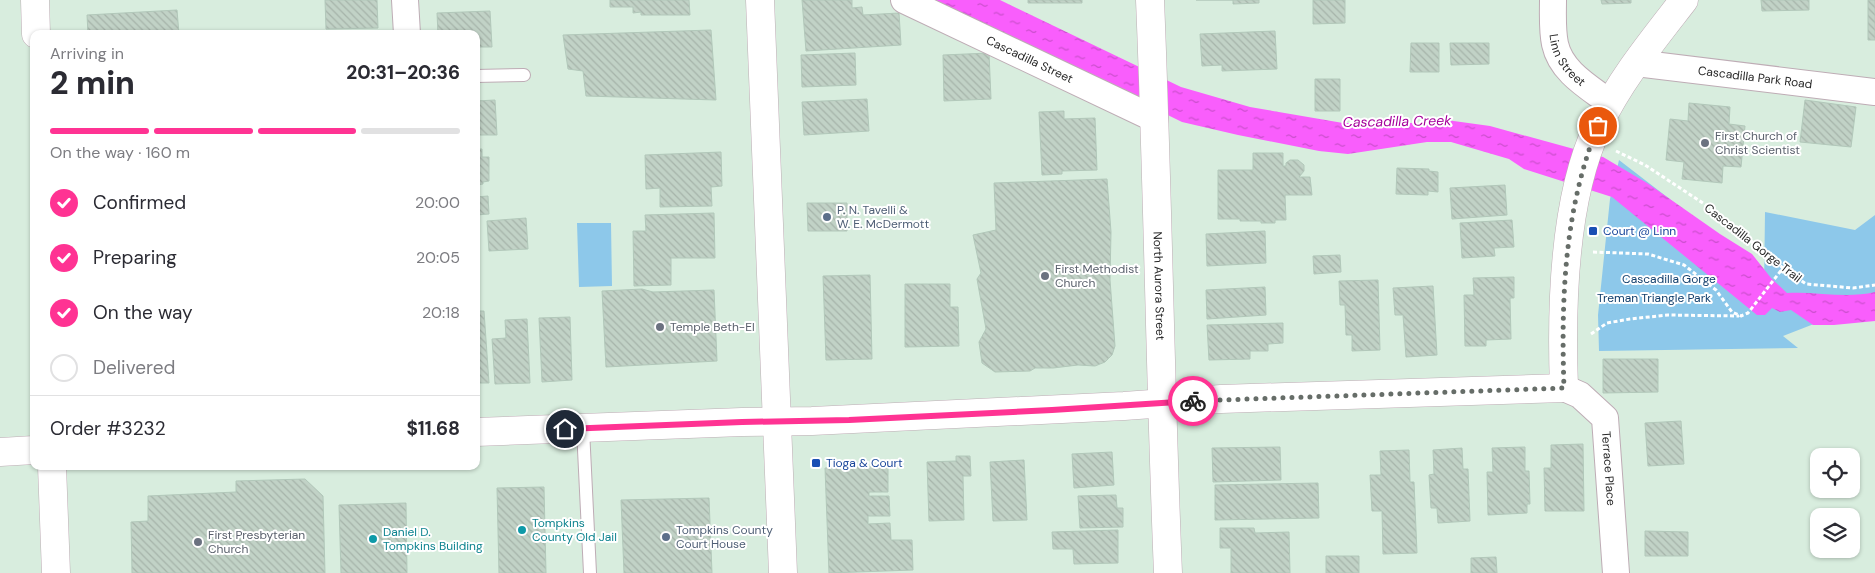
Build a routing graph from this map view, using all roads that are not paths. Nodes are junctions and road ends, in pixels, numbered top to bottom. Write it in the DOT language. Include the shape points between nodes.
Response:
graph roads {
  1 [pos="35,0"];
  2 [pos="406,0"];
  3 [pos="760,0"];
  4 [pos="904,0"];
  5 [pos="1150,0"];
  6 [pos="1553,0"];
  7 [pos="1684,0"];
  8 [pos="36,30"];
  9 [pos="407,30"];
  10 [pos="1636,63"];
  11 [pos="524,75"];
  12 [pos="480,76"];
  13 [pos="1875,92"];
  14 [pos="1610,103"];
  15 [pos="1155,120"];
  16 [pos="1564,388"];
  17 [pos="1162,404"];
  18 [pos="777,421"];
  19 [pos="583,429"];
  20 [pos="480,432"];
  21 [pos="30,450"];
  22 [pos="0,452"];
  23 [pos="52,470"];
  24 [pos="56,573"];
  25 [pos="590,573"];
  26 [pos="783,573"];
  27 [pos="1168,573"];
  28 [pos="1616,573"];
  1 -- 8 [label="street"];
  2 -- 9 [label="street"];
  3 -- 18 [label="street"];
  4 -- 15 [label="street, Cascadilla Street"];
  5 -- 15 [label="street, North Aurora Street"];
  6 -- 14 [label="street, Linn Street" via="1555,43 1562,63"];
  7 -- 10 [label="street"];
  10 -- 13 [label="street, Cascadilla Park Road"];
  10 -- 14 [label="street"];
  11 -- 12 [label="lane"];
  14 -- 16 [label="street" via="1603,148 1576,193 1569,233 1562,346"];
  15 -- 17 [label="street, North Aurora Street"];
  16 -- 17 [label="street" via="1221,399"];
  16 -- 28 [label="street, Terrace Place" via="1580,395 1606,418"];
  17 -- 18 [label="street"];
  17 -- 27 [label="street, North Aurora Street"];
  18 -- 19 [label="street"];
  18 -- 26 [label="street"];
  19 -- 20 [label="street"];
  19 -- 25 [label="lane"];
  21 -- 22 [label="street"];
  23 -- 24 [label="street"];
}
